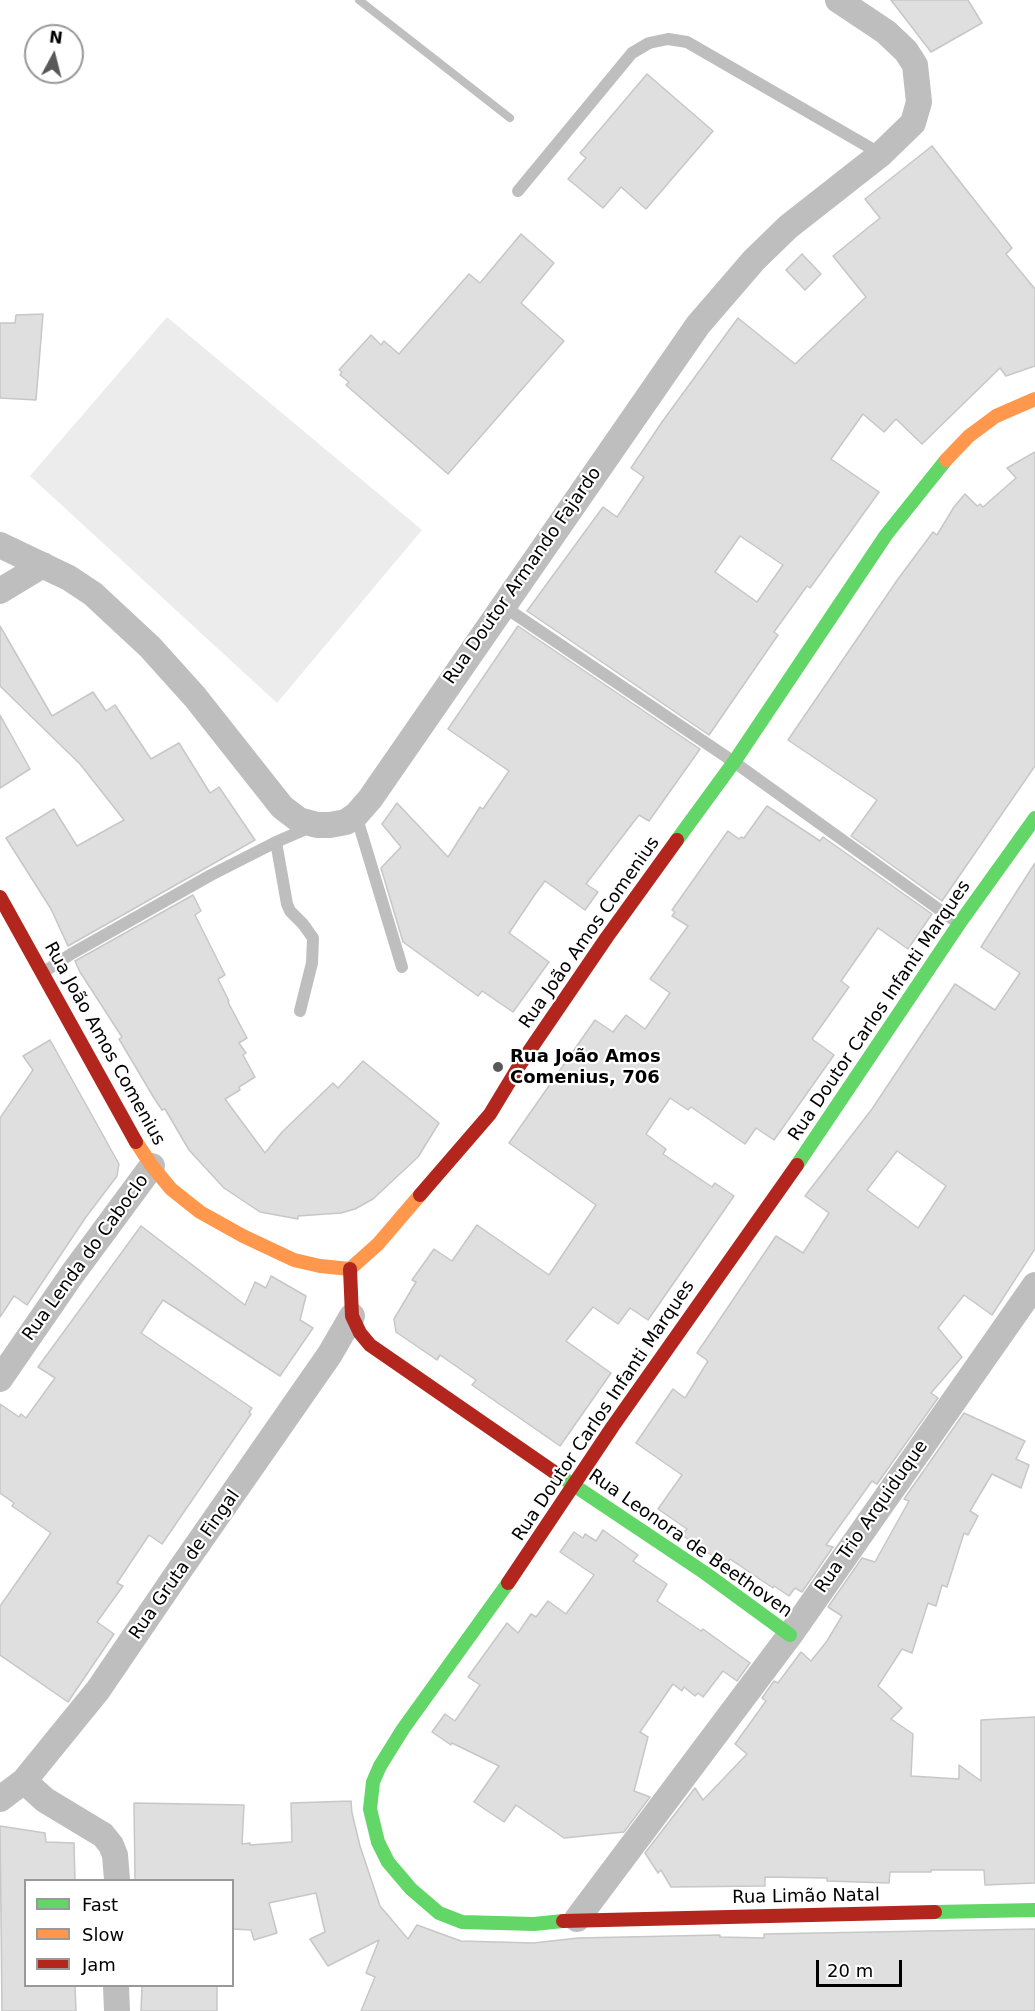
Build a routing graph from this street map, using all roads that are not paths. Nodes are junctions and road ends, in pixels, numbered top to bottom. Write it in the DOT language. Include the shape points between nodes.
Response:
graph roads {
  1 [pos="838,0"];
  2 [pos="881,154"];
  3 [pos="518,190"];
  4 [pos="1035,399"];
  5 [pos="0,545"];
  6 [pos="43,565"];
  7 [pos="0,591"];
  8 [pos="503,606"];
  9 [pos="734,762"];
  10 [pos="356,815"];
  11 [pos="1035,818"];
  12 [pos="317,825"];
  13 [pos="276,842"];
  14 [pos="4,917"];
  15 [pos="959,924"];
  16 [pos="402,967"];
  17 [pos="43,973"];
  18 [pos="300,1011"];
  19 [pos="152,1166"];
  20 [pos="350,1269"];
  21 [pos="1035,1285"];
  22 [pos="352,1316"];
  23 [pos="0,1379"];
  24 [pos="574,1485"];
  25 [pos="790,1635"];
  26 [pos="24,1782"];
  27 [pos="0,1799"];
  28 [pos="117,1879"];
  29 [pos="1035,1910"];
  30 [pos="577,1919"];
  31 [pos="116,1987"];
  32 [pos="117,2011"];
  1 -- 2 [label="street, Rua Doutor Armando Fajardo" via="886,32 915,65 919,102 913,123"];
  2 -- 3 [label="lane" via="687,42 668,39 648,43 632,53"];
  2 -- 8 [label="street, Rua Doutor Armando Fajardo" via="788,227 728,289 698,325"];
  4 -- 9 [label="street, Rua João Amos Comenius" via="996,416 969,436 941,465 836,606"];
  5 -- 6 [label="street"];
  6 -- 7 [label="street"];
  6 -- 12 [label="street" via="93,594 150,647 282,807 300,820"];
  8 -- 9 [label="lane"];
  8 -- 10 [label="street, Rua Doutor Armando Fajardo"];
  9 -- 15 [label="lane"];
  9 -- 20 [label="street, Rua João Amos Comenius" via="607,937 490,1114 378,1244"];
  10 -- 12 [label="street" via="346,822"];
  10 -- 16 [label="lane"];
  11 -- 15 [label="street, Rua Doutor Carlos Infanti Marques"];
  12 -- 13 [label="lane"];
  13 -- 17 [label="lane" via="182,891"];
  13 -- 18 [label="lane" via="286,904 313,938 312,963"];
  14 -- 17 [label="street, Rua João Amos Comenius"];
  15 -- 24 [label="street, Rua Doutor Carlos Infanti Marques"];
  17 -- 19 [label="street, Rua João Amos Comenius"];
  19 -- 20 [label="street, Rua João Amos Comenius" via="171,1189 200,1212 243,1236 294,1260"];
  19 -- 23 [label="street, Rua Lenda do Caboclo"];
  20 -- 22 [label="street, Rua Leonora de Beethoven"];
  21 -- 25 [label="street, Rua Trio Arquiduque"];
  22 -- 24 [label="street, Rua Leonora de Beethoven" via="370,1345"];
  22 -- 26 [label="street, Rua Gruta de Fingal" via="330,1354 117,1663"];
  24 -- 25 [label="street, Rua Leonora de Beethoven"];
  24 -- 30 [label="street, Rua Doutor Carlos Infanti Marques" via="380,1766 373,1782 370,1809 378,1842 388,1862 439,1913 462,1922 534,1924"];
  25 -- 30 [label="street, Rua Trio Arquiduque"];
  26 -- 27 [label="street, Rua Gruta de Fingal"];
  26 -- 28 [label="street" via="45,1800 103,1835 115,1855"];
  29 -- 30 [label="street, Rua Limão Natal"];
  31 -- 32 [label="street"];
}
